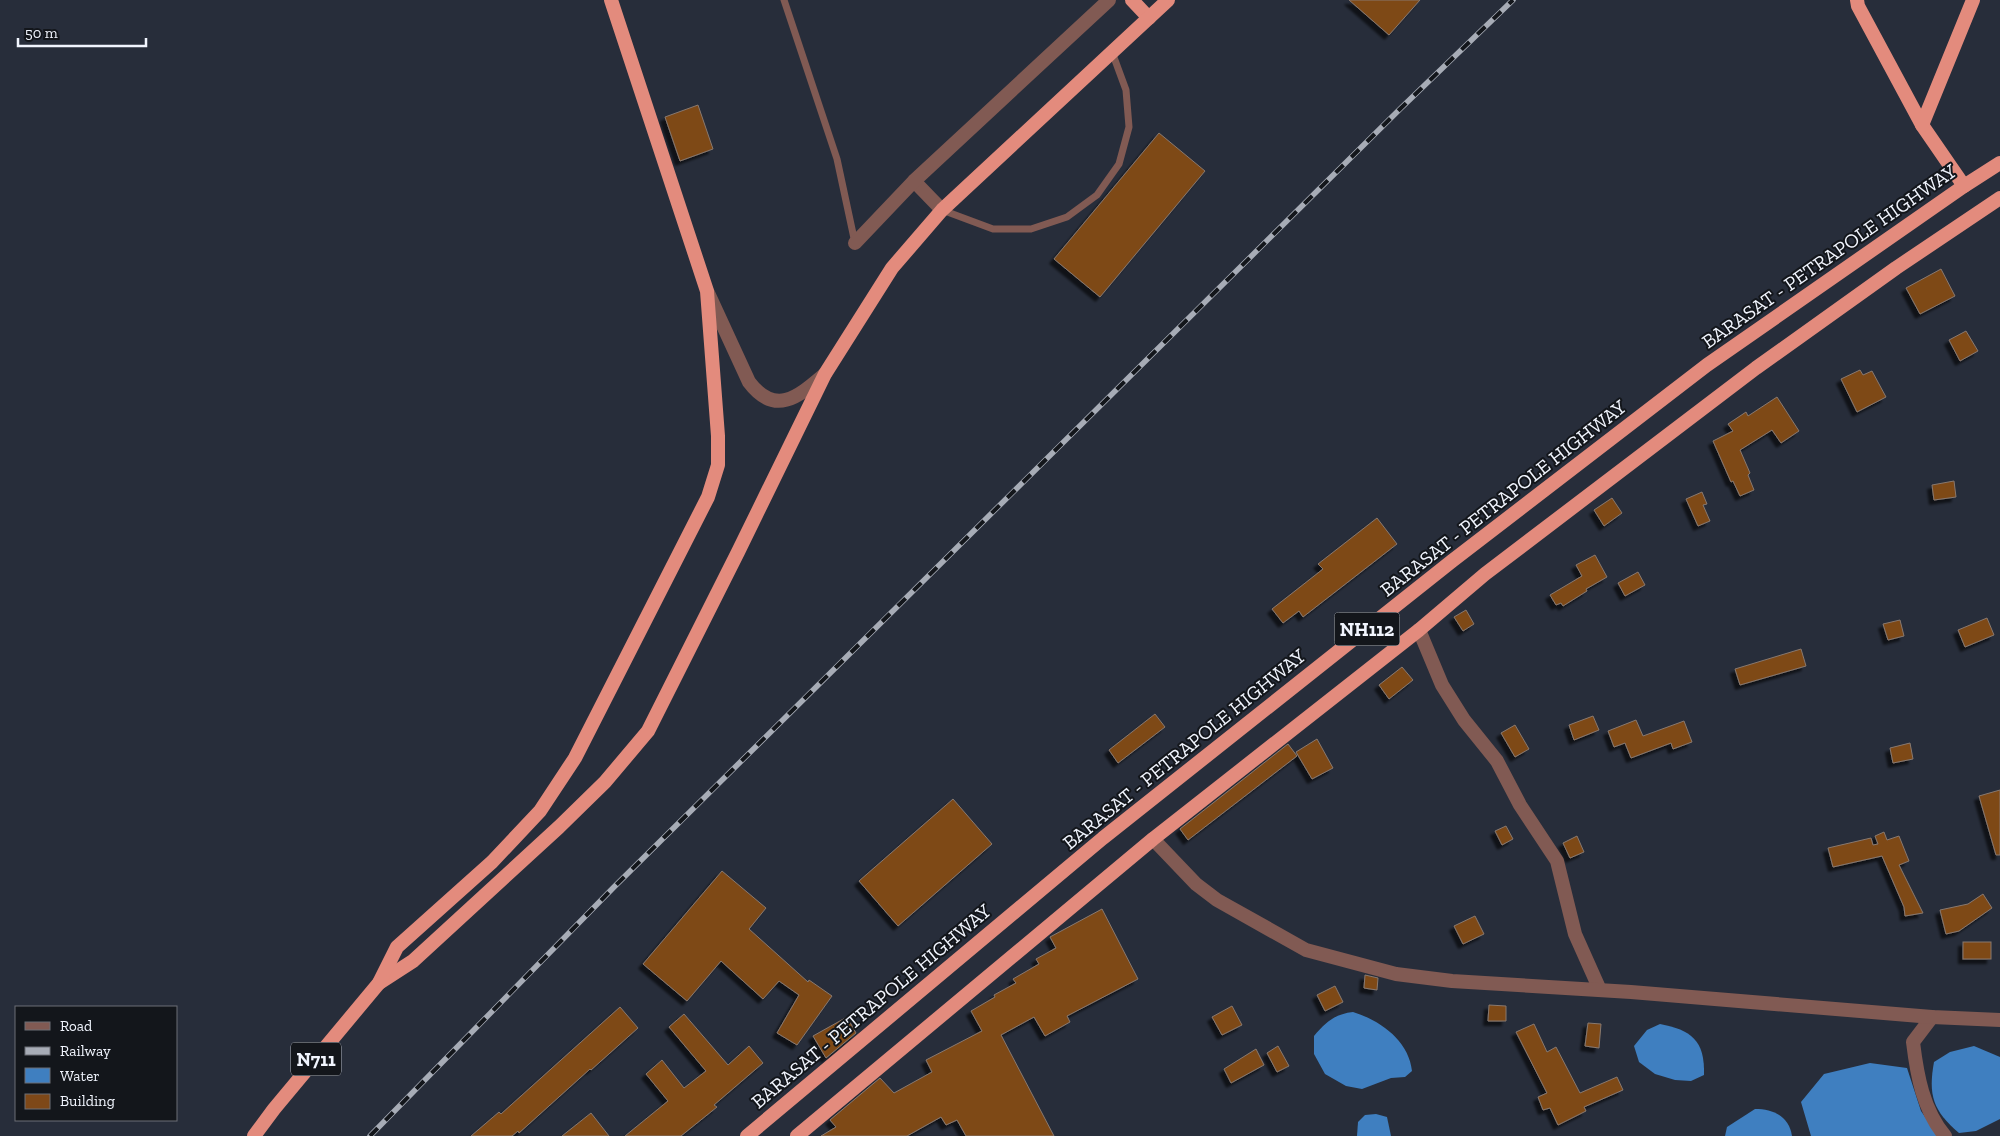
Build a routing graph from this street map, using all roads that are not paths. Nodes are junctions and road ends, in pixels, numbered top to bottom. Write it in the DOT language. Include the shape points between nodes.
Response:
graph roads {
  1 [pos="611,0"];
  2 [pos="784,0"];
  3 [pos="1109,0"];
  4 [pos="1132,0"];
  5 [pos="1168,0"];
  6 [pos="1857,0"];
  7 [pos="1973,0"];
  8 [pos="1149,18"];
  9 [pos="1112,52"];
  10 [pos="1922,125"];
  11 [pos="2000,164"];
  12 [pos="914,181"];
  13 [pos="1964,186"];
  14 [pos="2000,198"];
  15 [pos="942,210"];
  16 [pos="855,243"];
  17 [pos="707,291"];
  18 [pos="825,374"];
  19 [pos="1419,630"];
  20 [pos="1154,839"];
  21 [pos="379,983"];
  22 [pos="1600,990"];
  23 [pos="1932,1017"];
  24 [pos="2000,1020"];
  25 [pos="254,1136"];
  26 [pos="747,1136"];
  27 [pos="797,1136"];
  28 [pos="1945,1136"];
  1 -- 17 [label="highway"];
  2 -- 16 [label="lane" via="837,159"];
  3 -- 12 [label="street"];
  4 -- 8 [label="highway"];
  5 -- 8 [label="highway"];
  6 -- 10 [label="highway"];
  7 -- 10 [label="highway"];
  8 -- 9 [label="highway"];
  9 -- 15 [label="highway"];
  9 -- 15 [label="lane" via="1126,90 1129,127 1119,164 1097,195 1067,218 1031,229 993,228"];
  10 -- 13 [label="highway"];
  11 -- 13 [label="highway, BARASAT - PETRAPOLE HIGHWAY / NH112"];
  12 -- 15 [label="street"];
  12 -- 16 [label="street"];
  13 -- 26 [label="highway, BARASAT - PETRAPOLE HIGHWAY / NH112" via="1707,365 1460,555 1103,838"];
  14 -- 19 [label="highway, NH112" via="1756,368 1485,574"];
  15 -- 18 [label="highway" via="892,268"];
  17 -- 18 [label="street" via="749,382 760,394 787,400 798,396"];
  17 -- 21 [label="highway" via="718,436 718,465 708,497 574,758 540,811 492,862 397,946"];
  18 -- 21 [label="highway" via="648,731 605,782 559,827 413,961"];
  19 -- 20 [label="highway, NH112"];
  19 -- 22 [label="street" via="1442,684 1464,720 1497,761 1520,805 1557,861 1576,934"];
  20 -- 22 [label="street" via="1196,884 1217,900 1306,950 1396,974 1452,982"];
  20 -- 27 [label="highway, NH112"];
  21 -- 25 [label="highway, N711"];
  22 -- 23 [label="street"];
  23 -- 24 [label="street"];
  23 -- 28 [label="street" via="1912,1042 1925,1102 1936,1126"];
}
